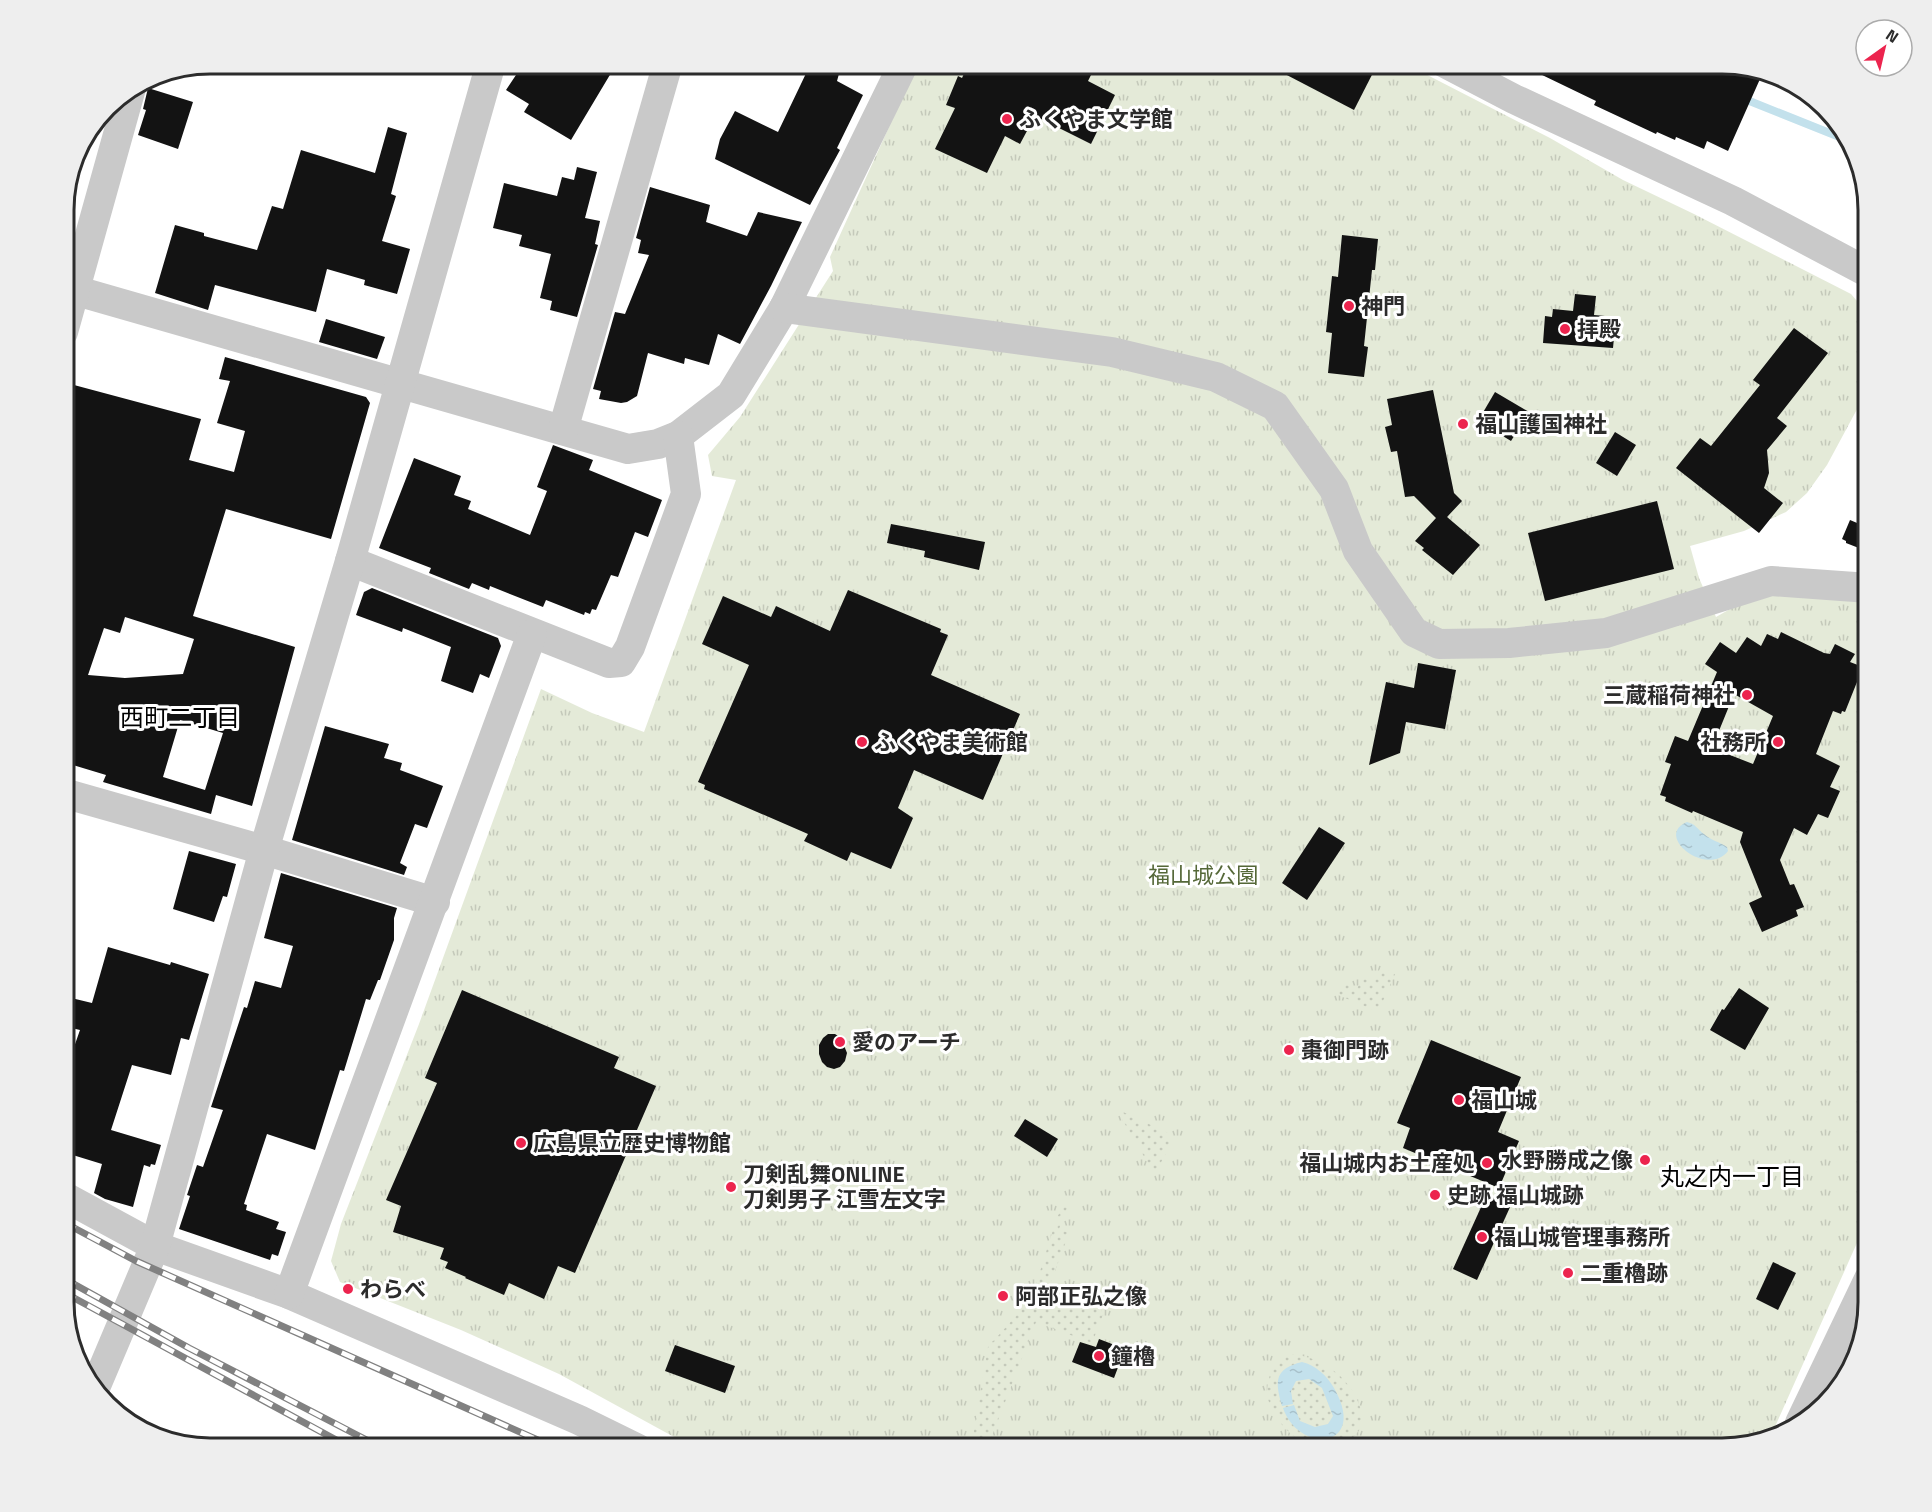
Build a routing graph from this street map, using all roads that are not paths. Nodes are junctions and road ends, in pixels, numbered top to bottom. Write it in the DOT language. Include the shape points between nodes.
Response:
graph roads {
  1 [pos="488,74"];
  2 [pos="665,74"];
  3 [pos="899,74"];
  4 [pos="1466,74"];
  5 [pos="128,101"];
  6 [pos="1858,267"];
  7 [pos="74,273"];
  8 [pos="74,290"];
  9 [pos="784,308"];
  10 [pos="401,383"];
  11 [pos="563,430"];
  12 [pos="678,436"];
  13 [pos="350,561"];
  14 [pos="1858,587"];
  15 [pos="532,634"];
  16 [pos="74,796"];
  17 [pos="264,850"];
  18 [pos="435,902"];
  19 [pos="74,1202"];
  20 [pos="154,1246"];
  21 [pos="290,1294"];
  22 [pos="1858,1304"];
  23 [pos="98,1380"];
  24 [pos="1814,1403"];
  25 [pos="595,1438"];
  1 -- 10 [label="street"];
  2 -- 11 [label="street"];
  3 -- 9 [label="street"];
  4 -- 6 [label="street" via="1733,201"];
  5 -- 7 [label="street"];
  8 -- 10 [label="street"];
  9 -- 12 [label="street" via="731,395"];
  9 -- 14 [label="street" via="1112,352 1216,377 1275,406 1334,489 1358,551 1414,632 1439,644 1509,643 1606,633 1771,581"];
  10 -- 11 [label="street"];
  10 -- 13 [label="street"];
  11 -- 12 [label="street" via="628,449"];
  12 -- 15 [label="street" via="686,494 621,662 609,663"];
  13 -- 15 [label="street"];
  13 -- 17 [label="street"];
  15 -- 18 [label="street"];
  16 -- 17 [label="street"];
  17 -- 18 [label="street"];
  17 -- 20 [label="street"];
  18 -- 21 [label="street"];
  19 -- 20 [label="street"];
  20 -- 21 [label="street"];
  20 -- 23 [label="street"];
  21 -- 25 [label="street"];
  22 -- 24 [label="street"];
}
